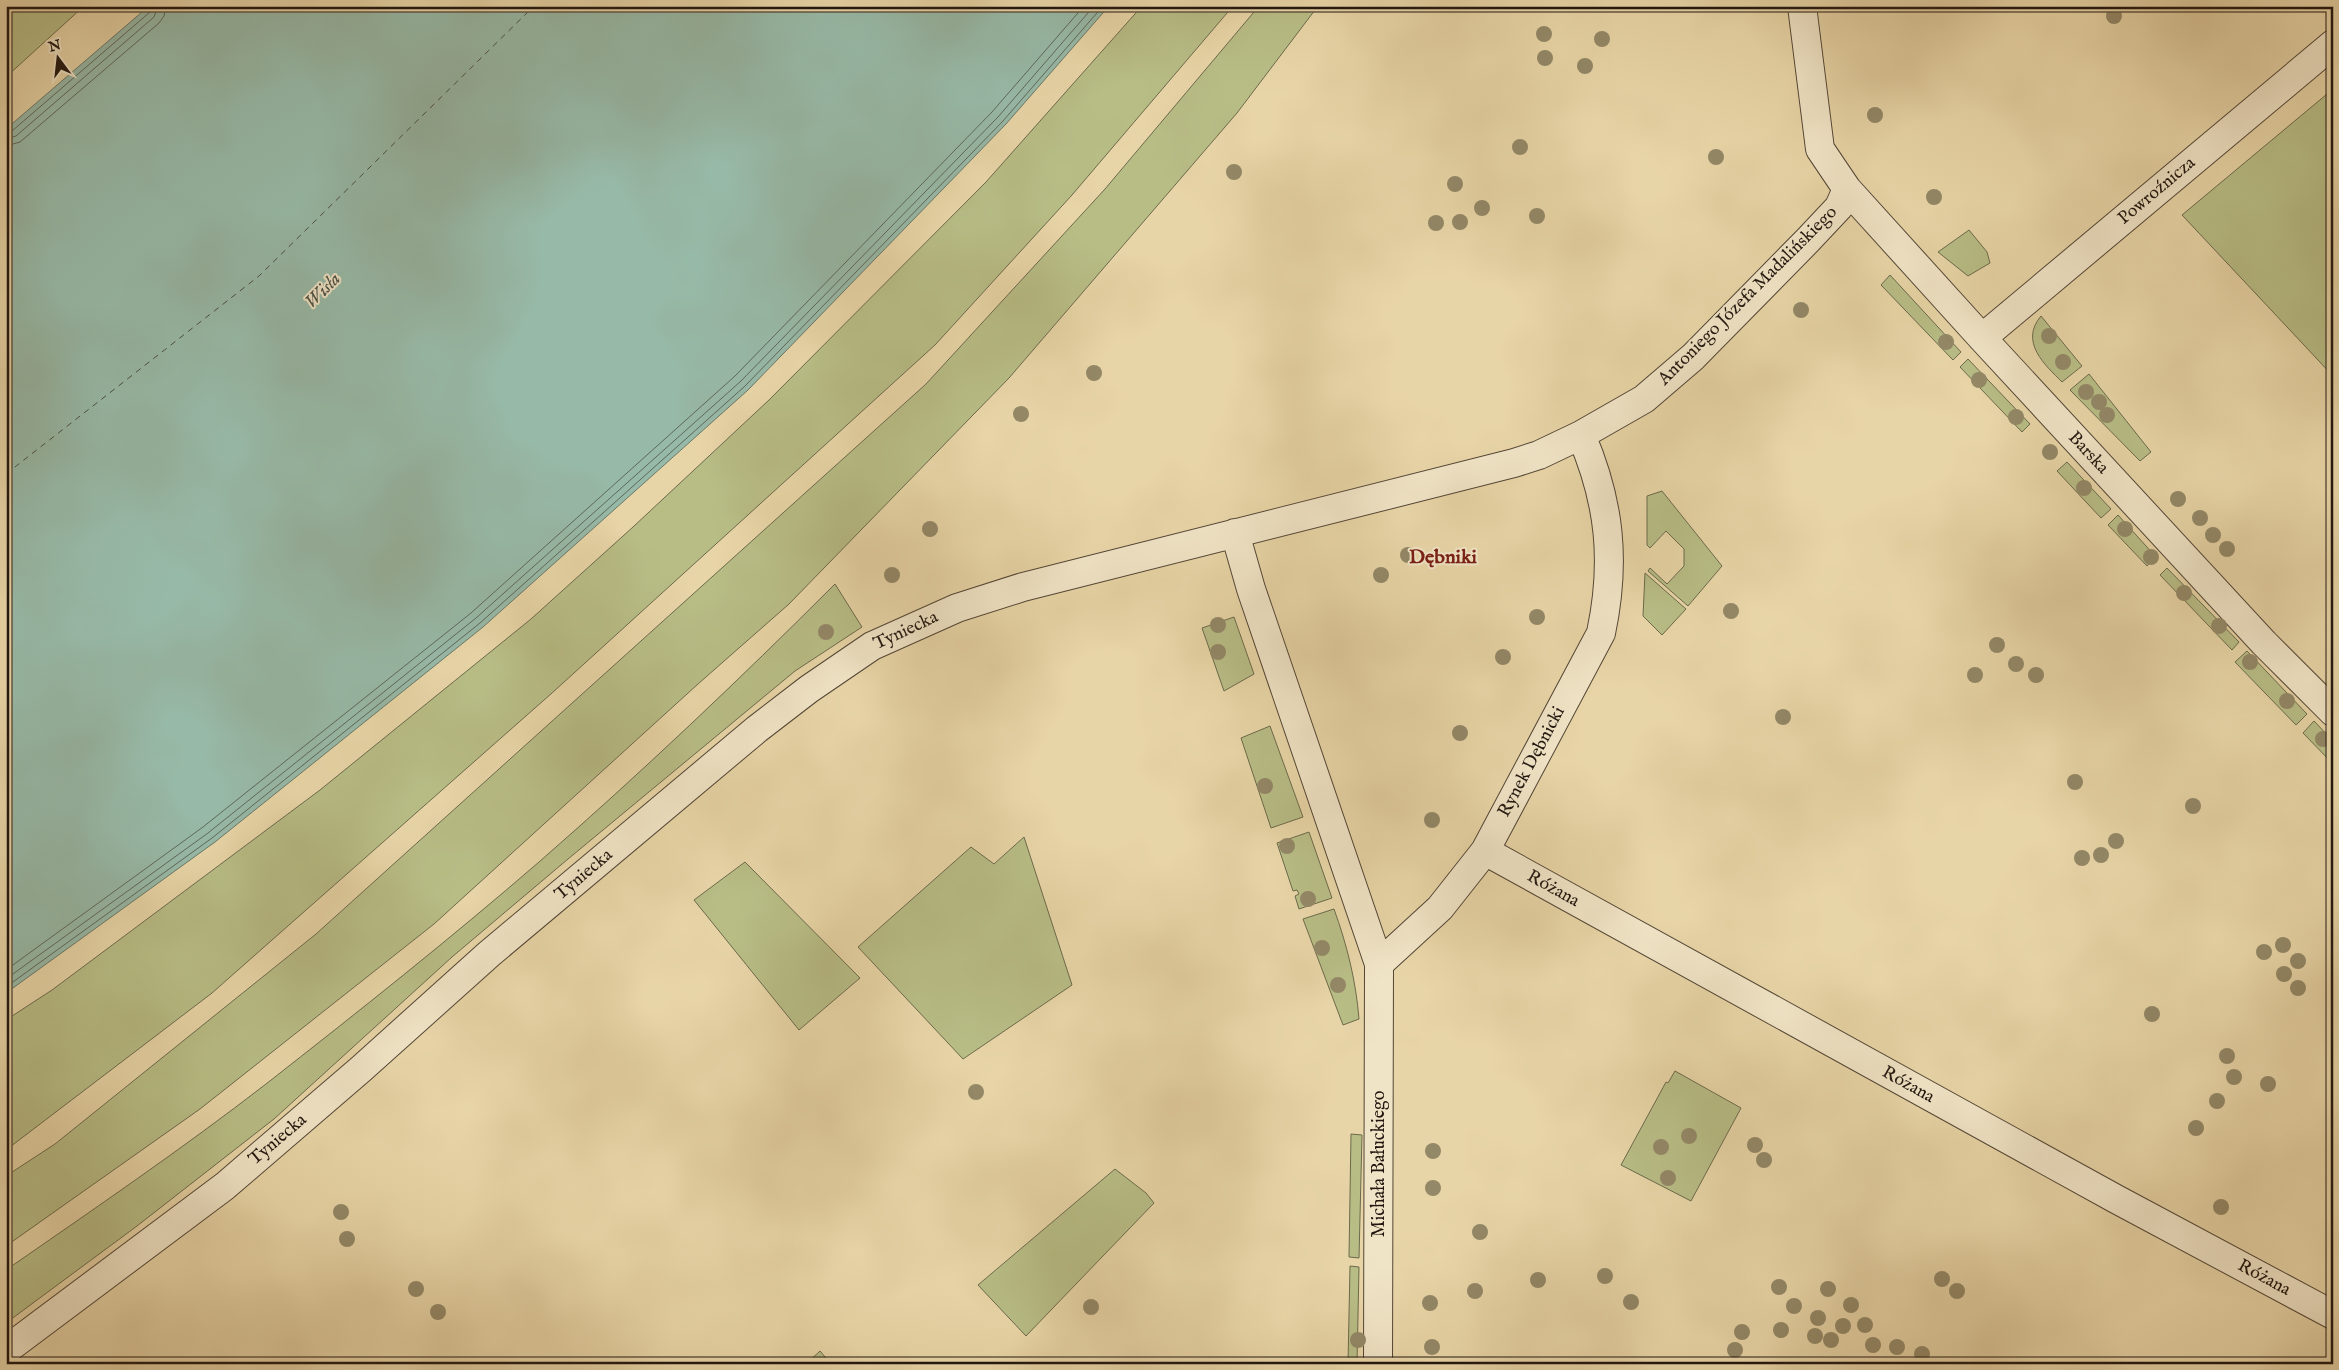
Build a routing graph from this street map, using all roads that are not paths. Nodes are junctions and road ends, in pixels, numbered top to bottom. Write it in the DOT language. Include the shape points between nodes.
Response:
graph roads {
  1 [pos="1802,6"];
  2 [pos="2333,44"];
  3 [pos="1848,188"];
  4 [pos="1982,338"];
  5 [pos="1581,435"];
  6 [pos="1235,533"];
  7 [pos="2333,712"];
  8 [pos="1485,851"];
  9 [pos="1379,964"];
  10 [pos="2333,1315"];
  11 [pos="6,1350"];
  12 [pos="1378,1364"];
  1 -- 3 [label="street, Antoniego Józefa Madalińskiego" via="1820,149"];
  2 -- 4 [label="street, Powroźnicza"];
  3 -- 4 [label="street, Barska"];
  3 -- 5 [label="street, Antoniego Józefa Madalińskiego" via="1839,207 1693,357 1644,399"];
  4 -- 7 [label="street, Barska" via="2264,643"];
  5 -- 6 [label="street" via="1539,455 1489,470"];
  5 -- 8 [label="street, Rynek Dębnicki" via="1596,469 1604,504 1610,571 1601,633"];
  6 -- 9 [label="street" via="1251,589"];
  6 -- 11 [label="street, Tyniecka" via="1022,586 957,608 872,646 757,729 490,954 225,1186"];
  8 -- 9 [label="street, Rynek Dębnicki" via="1440,908"];
  8 -- 10 [label="street, Różana" via="2108,1195"];
  9 -- 12 [label="street, Michała Bałuckiego"];
}
